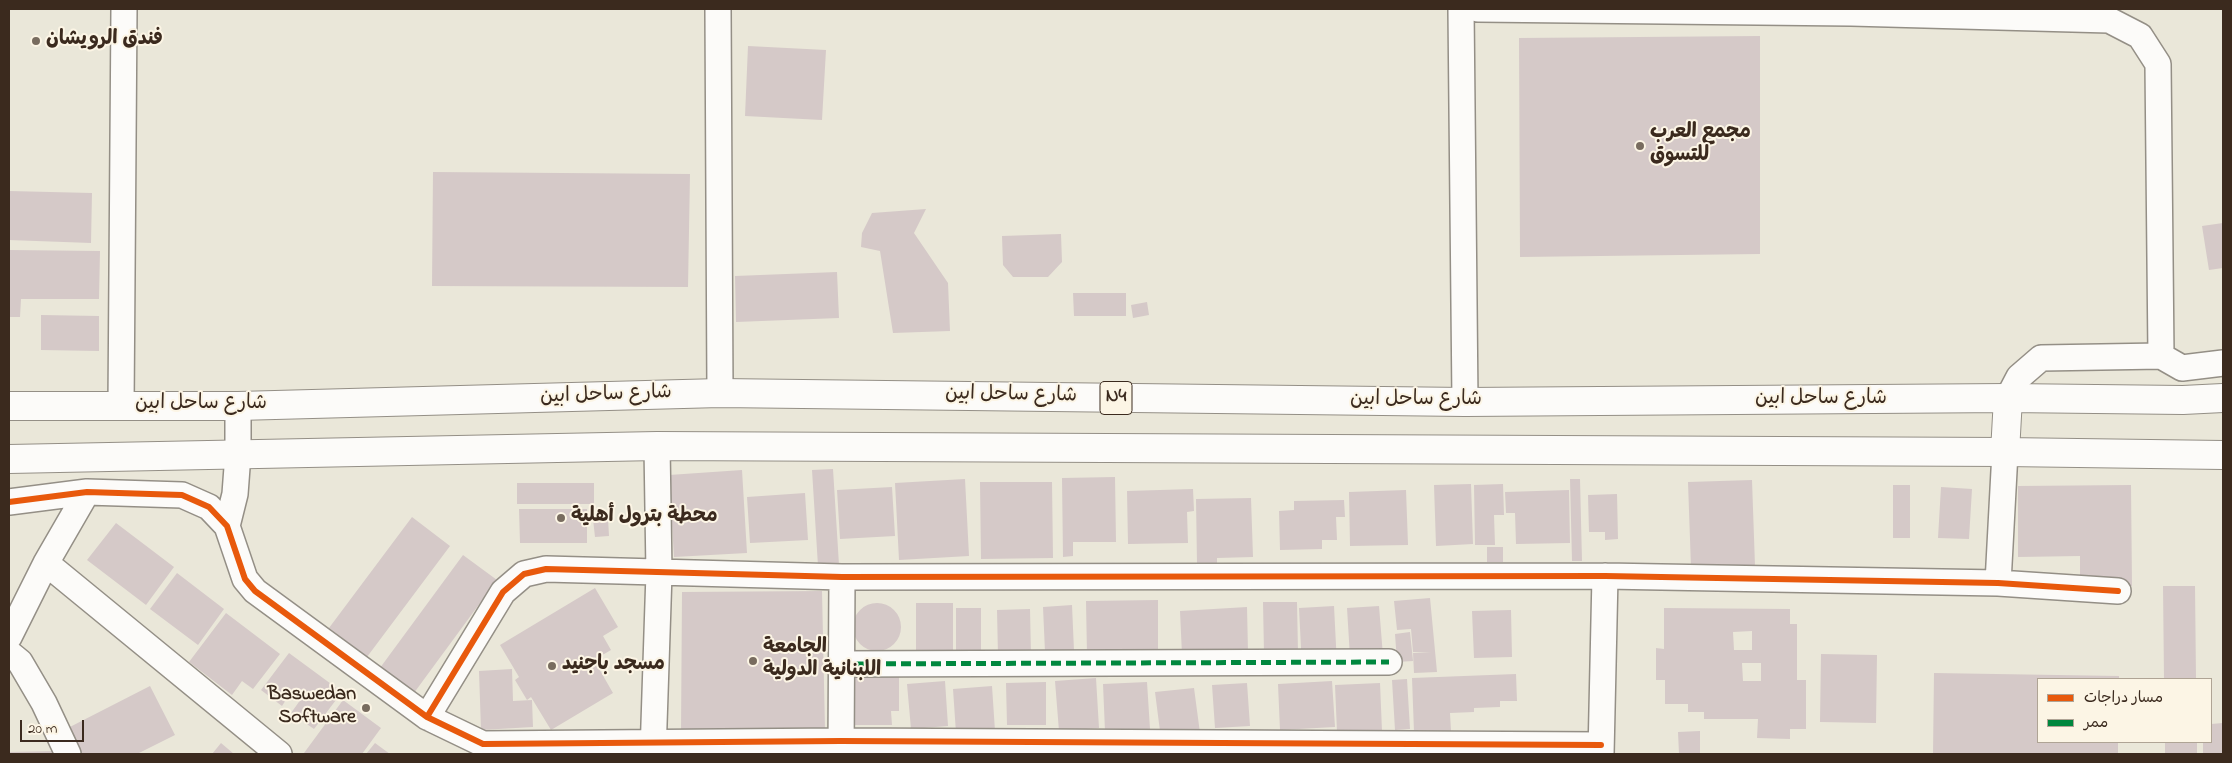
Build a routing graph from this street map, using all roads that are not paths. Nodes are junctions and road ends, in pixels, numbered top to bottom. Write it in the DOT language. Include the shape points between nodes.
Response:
graph roads {
  1 [pos="124,9"];
  2 [pos="718,9"];
  3 [pos="1461,9"];
  4 [pos="1478,9"];
  5 [pos="2161,356"];
  6 [pos="2223,363"];
  7 [pos="720,393"];
  8 [pos="2008,398"];
  9 [pos="2223,398"];
  10 [pos="1465,402"];
  11 [pos="9,406"];
  12 [pos="121,406"];
  13 [pos="238,406"];
  14 [pos="657,446"];
  15 [pos="2005,452"];
  16 [pos="238,454"];
  17 [pos="2223,455"];
  18 [pos="9,459"];
  19 [pos="87,492"];
  20 [pos="9,502"];
  21 [pos="227,526"];
  22 [pos="46,563"];
  23 [pos="659,573"];
  24 [pos="1605,576"];
  25 [pos="842,577"];
  26 [pos="1998,584"];
  27 [pos="2118,591"];
  28 [pos="9,637"];
  29 [pos="9,653"];
  30 [pos="1389,662"];
  31 [pos="841,664"];
  32 [pos="427,717"];
  33 [pos="841,748"];
  34 [pos="653,749"];
  35 [pos="1601,749"];
  36 [pos="68,754"];
  37 [pos="279,754"];
  1 -- 12 [label="street"];
  2 -- 7 [label="street"];
  3 -- 10 [label="street"];
  4 -- 5 [label="street" via="1851,13 2109,20 2140,36 2158,64"];
  5 -- 6 [label="street" via="2182,368"];
  5 -- 8 [label="street" via="2041,358 2019,377"];
  7 -- 10 [label="highway, شارع ساحل ابين / N4"];
  7 -- 13 [label="highway, شارع ساحل ابين / N4"];
  8 -- 9 [label="highway, شارع ساحل ابين / N4"];
  8 -- 10 [label="highway, شارع ساحل ابين / N4"];
  8 -- 15 [label="highway"];
  11 -- 12 [label="highway, شارع ساحل ابين / N4"];
  12 -- 13 [label="highway, شارع ساحل ابين / N4"];
  13 -- 16 [label="street"];
  14 -- 15 [label="highway"];
  14 -- 16 [label="highway"];
  14 -- 23 [label="street"];
  15 -- 17 [label="highway"];
  15 -- 26 [label="street"];
  16 -- 18 [label="highway"];
  16 -- 21 [label="street" via="235,494"];
  19 -- 20 [label="street"];
  19 -- 21 [label="street" via="182,495 209,507"];
  19 -- 22 [label="street"];
  21 -- 32 [label="street" via="245,579 255,591"];
  22 -- 28 [label="street"];
  22 -- 37 [label="street"];
  23 -- 25 [label="street"];
  23 -- 32 [label="street" via="546,569 524,574 504,592"];
  23 -- 34 [label="street"];
  24 -- 25 [label="street"];
  24 -- 26 [label="street"];
  24 -- 35 [label="street"];
  25 -- 31 [label="street"];
  26 -- 27 [label="street"];
  29 -- 36 [label="street" via="20,662 30,678"];
  30 -- 31 [label="street"];
  31 -- 33 [label="street"];
  32 -- 34 [label="street" via="483,744"];
  33 -- 34 [label="street"];
  33 -- 35 [label="street"];
}
